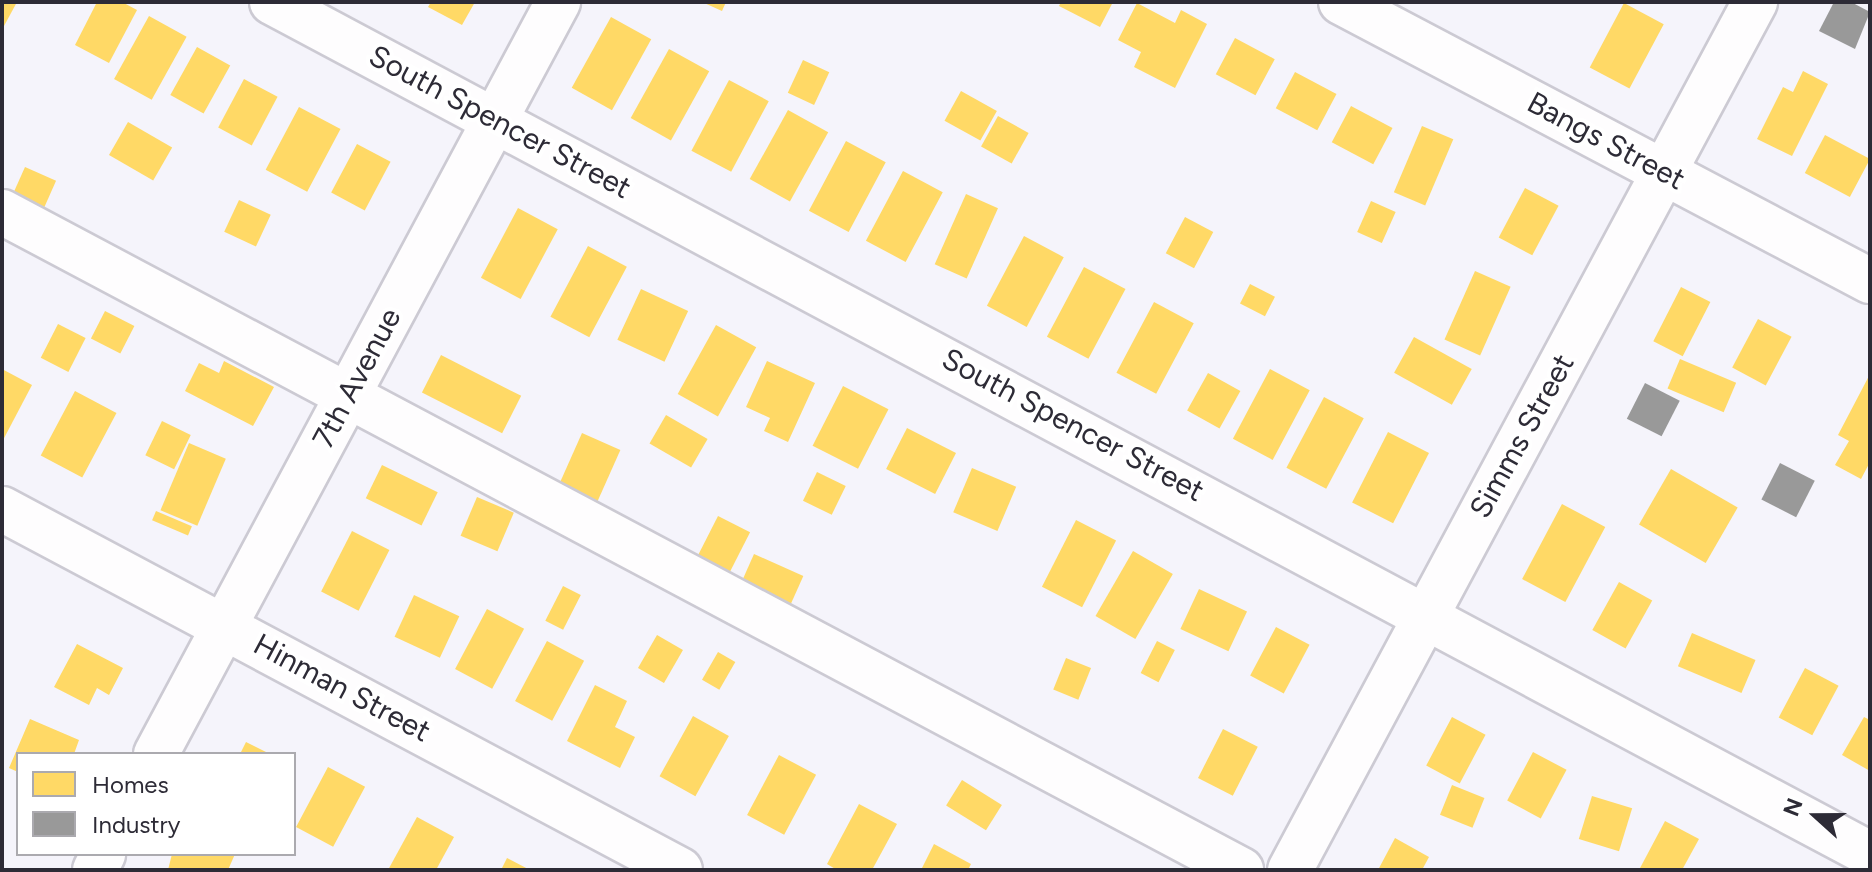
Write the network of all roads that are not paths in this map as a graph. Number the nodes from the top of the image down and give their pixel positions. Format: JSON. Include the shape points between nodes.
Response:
{"nodes":[{"id":1,"x":272,"y":2,"type":"edge"},
{"id":2,"x":558,"y":2,"type":"edge"},
{"id":3,"x":1341,"y":2,"type":"edge"},
{"id":4,"x":1755,"y":2,"type":"edge"},
{"id":5,"x":496,"y":119,"type":"junction"},
{"id":6,"x":1666,"y":172,"type":"junction"},
{"id":7,"x":2,"y":212,"type":"edge"},
{"id":8,"x":1870,"y":281,"type":"edge"},
{"id":9,"x":347,"y":395,"type":"junction"},
{"id":10,"x":2,"y":509,"type":"edge"},
{"id":11,"x":1425,"y":614,"type":"junction"},
{"id":12,"x":224,"y":625,"type":"junction"},
{"id":13,"x":157,"y":752,"type":"edge"},
{"id":14,"x":1870,"y":854,"type":"edge"},
{"id":15,"x":680,"y":870,"type":"edge"},
{"id":16,"x":1241,"y":870,"type":"edge"},
{"id":17,"x":1290,"y":870,"type":"edge"}],
"edges":[{"from":1,"to":5,"type":"street","name":"South Spencer Street"},
{"from":2,"to":5,"type":"street","name":"7th Avenue"},
{"from":3,"to":6,"type":"street","name":"Bangs Street"},
{"from":4,"to":6,"type":"street","name":"Simms Street"},
{"from":5,"to":9,"type":"street","name":"7th Avenue"},
{"from":5,"to":11,"type":"street","name":"South Spencer Street"},
{"from":6,"to":8,"type":"street","name":"Bangs Street"},
{"from":6,"to":11,"type":"street","name":"Simms Street"},
{"from":7,"to":9,"type":"street"},
{"from":9,"to":12,"type":"street","name":"7th Avenue"},
{"from":9,"to":16,"type":"street"},
{"from":10,"to":12,"type":"street","name":"Hinman Street"},
{"from":11,"to":14,"type":"street","name":"South Spencer Street"},
{"from":11,"to":17,"type":"street","name":"Simms Street"},
{"from":12,"to":13,"type":"street","name":"7th Avenue"},
{"from":12,"to":15,"type":"street","name":"Hinman Street"}]}
